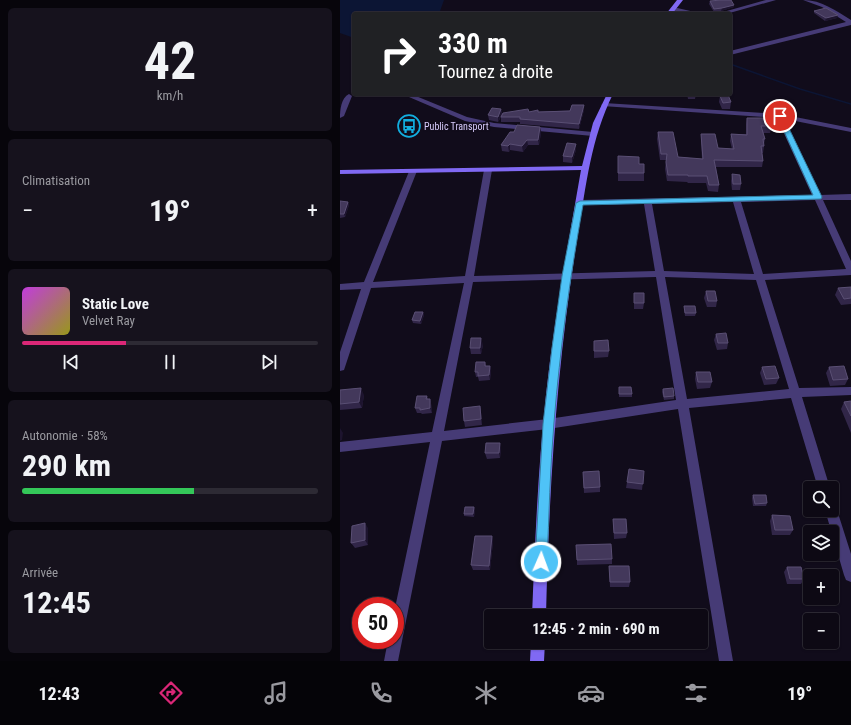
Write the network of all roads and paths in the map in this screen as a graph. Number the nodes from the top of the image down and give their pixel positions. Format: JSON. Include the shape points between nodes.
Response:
{"nodes":[{"id":1,"x":680,"y":0,"type":"edge"},
{"id":2,"x":773,"y":0,"type":"edge"},
{"id":3,"x":806,"y":0,"type":"edge"},
{"id":4,"x":671,"y":12,"type":"edge"},
{"id":5,"x":727,"y":12,"type":"edge"},
{"id":6,"x":851,"y":23,"type":"edge"},
{"id":7,"x":732,"y":53,"type":"edge"},
{"id":8,"x":352,"y":94,"type":"edge"},
{"id":9,"x":410,"y":96,"type":"edge"},
{"id":10,"x":609,"y":96,"type":"edge"},
{"id":11,"x":340,"y":99,"type":"edge"},
{"id":12,"x":604,"y":105,"type":"junction"},
{"id":13,"x":340,"y":116,"type":"edge"},
{"id":14,"x":780,"y":116,"type":"junction"},
{"id":15,"x":851,"y":130,"type":"edge"},
{"id":16,"x":593,"y":134,"type":"junction"},
{"id":17,"x":585,"y":168,"type":"junction"},
{"id":18,"x":488,"y":170,"type":"junction"},
{"id":19,"x":413,"y":171,"type":"junction"},
{"id":20,"x":340,"y":172,"type":"edge"},
{"id":21,"x":818,"y":197,"type":"junction"},
{"id":22,"x":851,"y":197,"type":"edge"},
{"id":23,"x":736,"y":199,"type":"junction"},
{"id":24,"x":648,"y":202,"type":"junction"},
{"id":25,"x":580,"y":203,"type":"junction"},
{"id":26,"x":851,"y":272,"type":"edge"},
{"id":27,"x":661,"y":274,"type":"junction"},
{"id":28,"x":566,"y":276,"type":"junction"},
{"id":29,"x":759,"y":277,"type":"junction"},
{"id":30,"x":469,"y":279,"type":"junction"},
{"id":31,"x":367,"y":286,"type":"junction"},
{"id":32,"x":340,"y":287,"type":"edge"},
{"id":33,"x":340,"y":367,"type":"edge"},
{"id":34,"x":851,"y":391,"type":"edge"},
{"id":35,"x":795,"y":393,"type":"junction"},
{"id":36,"x":683,"y":404,"type":"junction"},
{"id":37,"x":548,"y":424,"type":"junction"},
{"id":38,"x":436,"y":436,"type":"junction"},
{"id":39,"x":340,"y":447,"type":"edge"},
{"id":40,"x":822,"y":481,"type":"edge"},
{"id":41,"x":833,"y":517,"type":"edge"},
{"id":42,"x":851,"y":575,"type":"edge"},
{"id":43,"x":539,"y":609,"type":"edge"},
{"id":44,"x":538,"y":649,"type":"edge"},
{"id":45,"x":391,"y":661,"type":"edge"},
{"id":46,"x":537,"y":661,"type":"edge"},
{"id":47,"x":726,"y":661,"type":"edge"}],
"edges":[{"from":1,"to":4,"type":"main road"},
{"from":2,"to":5,"type":"street"},
{"from":3,"to":6,"type":"street","via":[[824,6]]},
{"from":6,"to":7,"type":"street"},
{"from":8,"to":11,"type":"street"},
{"from":8,"to":13,"type":"street"},
{"from":9,"to":16,"type":"street","via":[[472,120],[494,125]]},
{"from":10,"to":12,"type":"main road"},
{"from":12,"to":14,"type":"street"},
{"from":12,"to":16,"type":"main road"},
{"from":14,"to":15,"type":"street"},
{"from":14,"to":21,"type":"street"},
{"from":16,"to":17,"type":"main road"},
{"from":17,"to":18,"type":"main road"},
{"from":17,"to":25,"type":"main road"},
{"from":18,"to":19,"type":"main road"},
{"from":18,"to":30,"type":"street"},
{"from":19,"to":20,"type":"main road"},
{"from":19,"to":31,"type":"street"},
{"from":21,"to":22,"type":"street"},
{"from":21,"to":23,"type":"street"},
{"from":21,"to":26,"type":"street"},
{"from":23,"to":24,"type":"street"},
{"from":23,"to":29,"type":"street"},
{"from":24,"to":25,"type":"street"},
{"from":24,"to":27,"type":"street"},
{"from":25,"to":28,"type":"main road"},
{"from":26,"to":29,"type":"street"},
{"from":27,"to":28,"type":"street"},
{"from":27,"to":29,"type":"street"},
{"from":27,"to":36,"type":"street"},
{"from":28,"to":30,"type":"street"},
{"from":28,"to":37,"type":"main road"},
{"from":29,"to":35,"type":"street"},
{"from":30,"to":31,"type":"street"},
{"from":30,"to":38,"type":"street"},
{"from":31,"to":32,"type":"street"},
{"from":31,"to":33,"type":"street"},
{"from":34,"to":35,"type":"street"},
{"from":35,"to":36,"type":"street"},
{"from":35,"to":40,"type":"street"},
{"from":36,"to":37,"type":"street"},
{"from":36,"to":47,"type":"street"},
{"from":37,"to":38,"type":"street"},
{"from":37,"to":43,"type":"main road"},
{"from":38,"to":39,"type":"street"},
{"from":38,"to":45,"type":"street"},
{"from":41,"to":42,"type":"street"},
{"from":44,"to":46,"type":"main road"}]}
